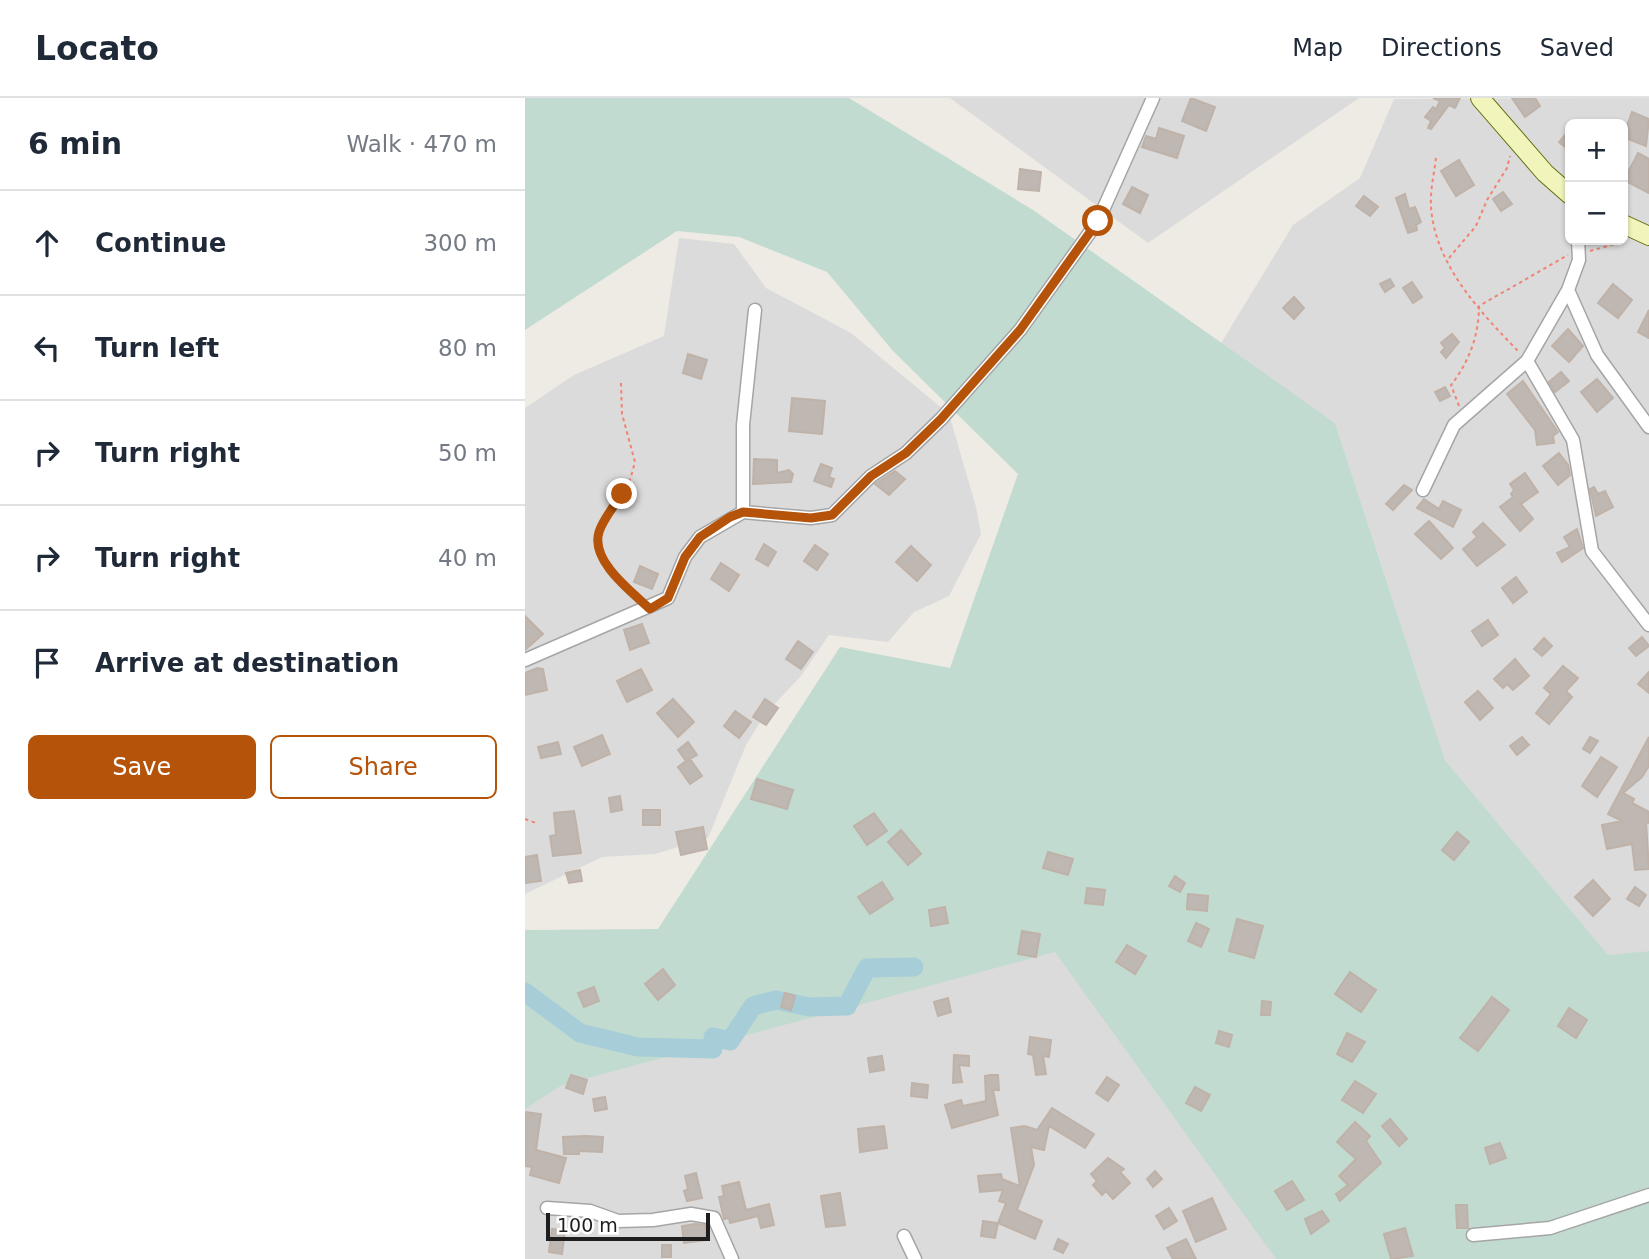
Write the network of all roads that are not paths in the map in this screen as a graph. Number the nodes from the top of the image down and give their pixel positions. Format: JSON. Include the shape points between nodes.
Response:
{"nodes":[{"id":1,"x":1153,"y":98,"type":"edge"},
{"id":2,"x":1480,"y":98,"type":"edge"},
{"id":3,"x":1565,"y":190,"type":"edge"},
{"id":4,"x":1628,"y":226,"type":"edge"},
{"id":5,"x":1649,"y":236,"type":"edge"},
{"id":6,"x":1578,"y":245,"type":"edge"},
{"id":7,"x":1568,"y":290,"type":"junction"},
{"id":8,"x":755,"y":310,"type":"dead end"},
{"id":9,"x":1527,"y":360,"type":"junction"},
{"id":10,"x":1649,"y":427,"type":"edge"},
{"id":11,"x":1423,"y":490,"type":"dead end"},
{"id":12,"x":743,"y":512,"type":"junction"},
{"id":13,"x":1649,"y":625,"type":"edge"},
{"id":14,"x":525,"y":660,"type":"edge"},
{"id":15,"x":1649,"y":1195,"type":"edge"},
{"id":16,"x":547,"y":1208,"type":"dead end"},
{"id":17,"x":1473,"y":1235,"type":"dead end"},
{"id":18,"x":905,"y":1236,"type":"dead end"},
{"id":19,"x":732,"y":1259,"type":"edge"},
{"id":20,"x":915,"y":1259,"type":"edge"}],
"edges":[{"from":1,"to":12,"type":"street","via":[[1098,221],[1020,330],[941,419],[832,515],[811,518]]},
{"from":2,"to":3,"type":"street"},
{"from":4,"to":5,"type":"street"},
{"from":6,"to":7,"type":"street","via":[[1579,260]]},
{"from":7,"to":9,"type":"street"},
{"from":7,"to":10,"type":"street","via":[[1597,355]]},
{"from":8,"to":12,"type":"street","via":[[743,425]]},
{"from":9,"to":11,"type":"street","via":[[1454,425]]},
{"from":9,"to":13,"type":"street","via":[[1573,440],[1593,551]]},
{"from":12,"to":14,"type":"street","via":[[700,537],[685,557],[668,598]]},
{"from":15,"to":17,"type":"street","via":[[1550,1228]]},
{"from":16,"to":19,"type":"street","via":[[590,1210],[618,1221],[691,1214],[714,1219]]},
{"from":18,"to":20,"type":"street"}]}
